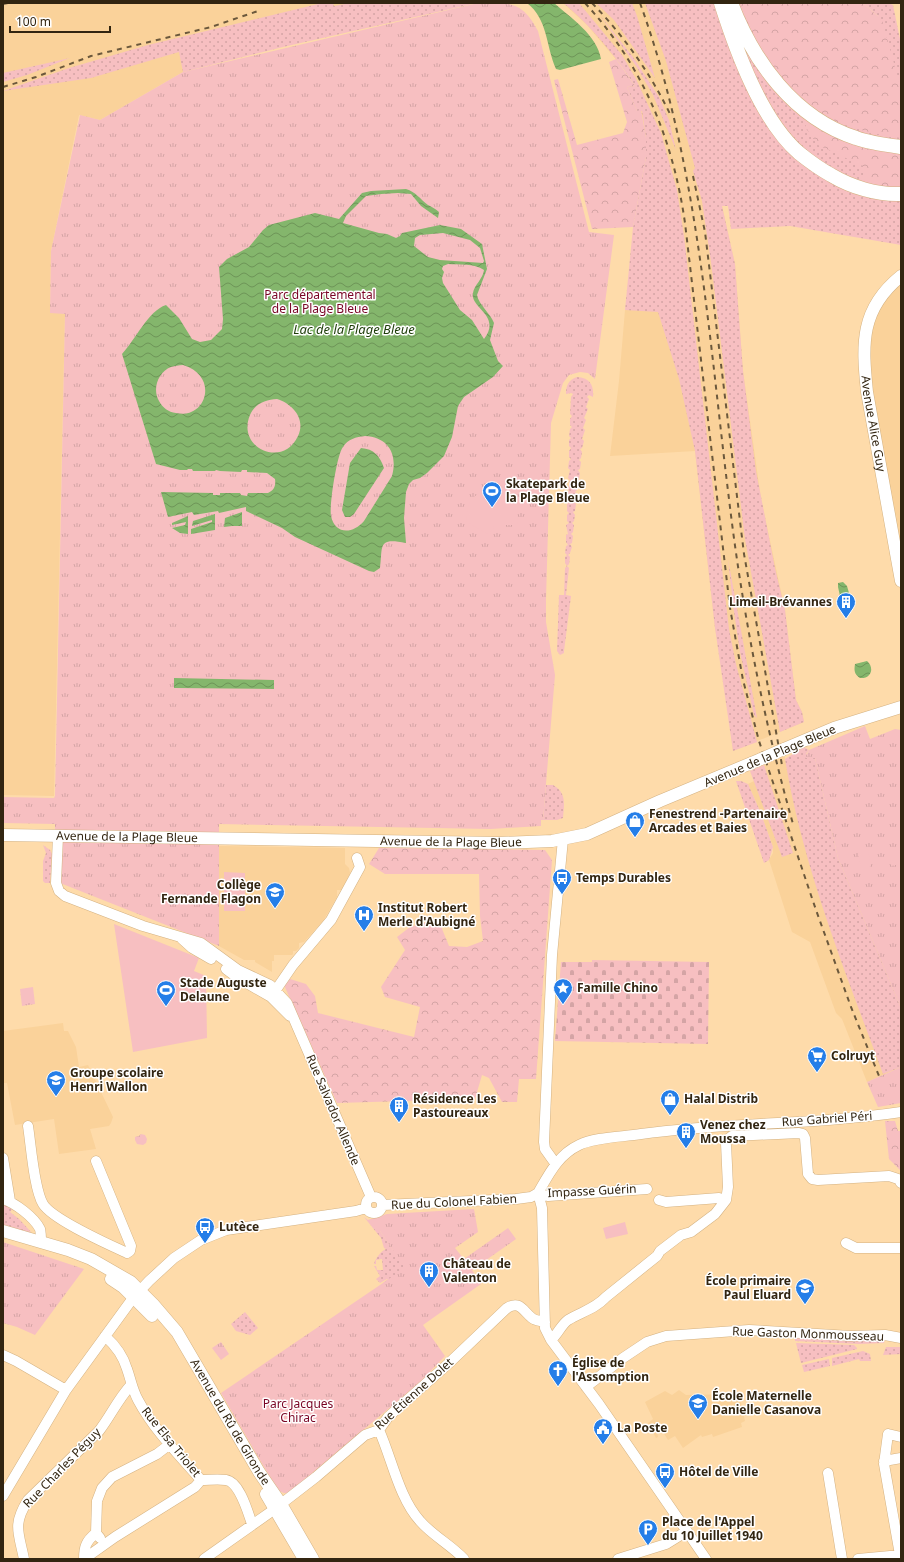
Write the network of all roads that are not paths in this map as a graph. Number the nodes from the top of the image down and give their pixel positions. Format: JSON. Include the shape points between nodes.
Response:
{"nodes":[{"id":1,"x":721,"y":3,"type":"edge"},
{"id":2,"x":731,"y":3,"type":"edge"},
{"id":3,"x":901,"y":147,"type":"edge"},
{"id":4,"x":901,"y":194,"type":"edge"},
{"id":5,"x":901,"y":276,"type":"edge"},
{"id":6,"x":901,"y":581,"type":"edge"},
{"id":7,"x":901,"y":703,"type":"edge"},
{"id":8,"x":3,"y":835,"type":"edge"},
{"id":9,"x":58,"y":836,"type":"junction"},
{"id":10,"x":563,"y":839,"type":"junction"},
{"id":11,"x":357,"y":858,"type":"dead end"},
{"id":12,"x":273,"y":993,"type":"junction"},
{"id":13,"x":901,"y":1112,"type":"edge"},
{"id":14,"x":28,"y":1126,"type":"dead end"},
{"id":15,"x":765,"y":1129,"type":"junction"},
{"id":16,"x":3,"y":1158,"type":"edge"},
{"id":17,"x":96,"y":1162,"type":"dead end"},
{"id":18,"x":555,"y":1163,"type":"junction"},
{"id":19,"x":901,"y":1182,"type":"edge"},
{"id":20,"x":647,"y":1188,"type":"dead end"},
{"id":21,"x":538,"y":1193,"type":"junction"},
{"id":22,"x":371,"y":1198,"type":"junction"},
{"id":23,"x":7,"y":1200,"type":"edge"},
{"id":24,"x":659,"y":1200,"type":"dead end"},
{"id":25,"x":726,"y":1200,"type":"junction"},
{"id":26,"x":43,"y":1204,"type":"junction"},
{"id":27,"x":382,"y":1205,"type":"junction"},
{"id":28,"x":366,"y":1208,"type":"junction"},
{"id":29,"x":28,"y":1215,"type":"junction"},
{"id":30,"x":3,"y":1231,"type":"edge"},
{"id":31,"x":3,"y":1237,"type":"edge"},
{"id":32,"x":846,"y":1243,"type":"dead end"},
{"id":33,"x":38,"y":1244,"type":"junction"},
{"id":34,"x":901,"y":1248,"type":"edge"},
{"id":35,"x":136,"y":1294,"type":"junction"},
{"id":36,"x":545,"y":1322,"type":"junction"},
{"id":37,"x":105,"y":1336,"type":"junction"},
{"id":38,"x":901,"y":1338,"type":"edge"},
{"id":39,"x":551,"y":1340,"type":"junction"},
{"id":40,"x":3,"y":1356,"type":"edge"},
{"id":41,"x":131,"y":1385,"type":"junction"},
{"id":42,"x":586,"y":1387,"type":"junction"},
{"id":43,"x":66,"y":1390,"type":"junction"},
{"id":44,"x":379,"y":1430,"type":"junction"},
{"id":45,"x":901,"y":1437,"type":"edge"},
{"id":46,"x":170,"y":1444,"type":"junction"},
{"id":47,"x":901,"y":1458,"type":"edge"},
{"id":48,"x":884,"y":1461,"type":"junction"},
{"id":49,"x":828,"y":1473,"type":"dead end"},
{"id":50,"x":201,"y":1480,"type":"junction"},
{"id":51,"x":3,"y":1496,"type":"edge"},
{"id":52,"x":277,"y":1507,"type":"junction"},
{"id":53,"x":252,"y":1524,"type":"junction"},
{"id":54,"x":687,"y":1531,"type":"junction"},
{"id":55,"x":96,"y":1533,"type":"junction"},
{"id":56,"x":107,"y":1543,"type":"junction"},
{"id":57,"x":901,"y":1555,"type":"edge"},
{"id":58,"x":24,"y":1559,"type":"edge"},
{"id":59,"x":84,"y":1559,"type":"edge"},
{"id":60,"x":204,"y":1559,"type":"edge"},
{"id":61,"x":304,"y":1559,"type":"edge"},
{"id":62,"x":313,"y":1559,"type":"edge"},
{"id":63,"x":464,"y":1559,"type":"edge"},
{"id":64,"x":618,"y":1559,"type":"edge"},
{"id":65,"x":706,"y":1559,"type":"edge"},
{"id":66,"x":842,"y":1559,"type":"edge"},
{"id":67,"x":858,"y":1559,"type":"edge"}],
"edges":[{"from":1,"to":4,"type":"highway","via":[[760,99],[798,152],[844,182],[866,189]]},
{"from":2,"to":3,"type":"highway","via":[[752,49],[768,73],[793,101],[833,128],[856,138]]},
{"from":5,"to":6,"type":"main road","name":"Avenue Alice Guy","via":[[874,305],[864,342],[867,392]]},
{"from":7,"to":10,"type":"main road","name":"Avenue de la Plage Bleue","bridge":true,"via":[[784,749],[587,834]]},
{"from":8,"to":9,"type":"main road","name":"Avenue de la Plage Bleue"},
{"from":9,"to":10,"type":"main road","name":"Avenue de la Plage Bleue","via":[[498,843]]},
{"from":9,"to":12,"type":"street","name":"Rue Salvador Allende","via":[[56,883],[59,891],[65,896],[143,926],[201,943],[238,970],[261,980]]},
{"from":10,"to":18,"type":"street","via":[[552,955],[544,1142]]},
{"from":11,"to":12,"type":"street","via":[[360,867],[331,920]]},
{"from":12,"to":22,"type":"street","name":"Rue Salvador Allende","via":[[287,1002]]},
{"from":13,"to":15,"type":"street","name":"Rue Gabriel Péri"},
{"from":14,"to":26,"type":"street","via":[[38,1190]]},
{"from":15,"to":18,"type":"street","name":"Rue Gabriel Péri","via":[[664,1131],[595,1140],[579,1145]]},
{"from":15,"to":19,"type":"street","via":[[803,1134],[808,1174],[812,1179],[889,1176]]},
{"from":15,"to":25,"type":"street","via":[[728,1139]]},
{"from":16,"to":23,"type":"street"},
{"from":17,"to":26,"type":"street","via":[[131,1246],[130,1251],[127,1253],[55,1217]]},
{"from":18,"to":21,"type":"street","name":"Rue Gabriel Péri"},
{"from":20,"to":21,"type":"street","name":"Impasse Guérin","via":[[548,1196]]},
{"from":21,"to":27,"type":"street","name":"Rue du Colonel Fabien","via":[[531,1197],[516,1199]]},
{"from":21,"to":36,"type":"street","via":[[543,1223]]},
{"from":22,"to":27,"type":"street","via":[[379,1198]]},
{"from":22,"to":28,"type":"street","via":[[366,1202]]},
{"from":23,"to":29,"type":"street"},
{"from":24,"to":25,"type":"street"},
{"from":25,"to":39,"type":"street","via":[[715,1214],[660,1251],[600,1304],[567,1321]]},
{"from":26,"to":29,"type":"street"},
{"from":27,"to":28,"type":"street","via":[[380,1211],[375,1213]]},
{"from":28,"to":35,"type":"street","via":[[219,1232],[201,1240],[174,1258]]},
{"from":29,"to":33,"type":"street","via":[[40,1230]]},
{"from":30,"to":33,"type":"main road"},
{"from":31,"to":33,"type":"main road"},
{"from":32,"to":34,"type":"street","via":[[856,1248]]},
{"from":33,"to":35,"type":"main road","name":"Avenue du Rû de Gironde","via":[[97,1270]]},
{"from":35,"to":37,"type":"street"},
{"from":35,"to":52,"type":"main road","name":"Avenue du Rû de Gironde","via":[[177,1332]]},
{"from":36,"to":39,"type":"street"},
{"from":36,"to":44,"type":"street","name":"Rue Étienne Dolet","via":[[533,1319],[517,1305],[507,1308],[388,1417]]},
{"from":37,"to":41,"type":"street","name":"Rue Elsa Triolet","via":[[121,1355]]},
{"from":37,"to":43,"type":"street"},
{"from":38,"to":42,"type":"street","name":"Rue Gaston Monmousseau","via":[[885,1335],[851,1336],[749,1330],[658,1338],[623,1358]]},
{"from":39,"to":42,"type":"street"},
{"from":40,"to":43,"type":"street"},
{"from":41,"to":46,"type":"street","name":"Rue Elsa Triolet","via":[[146,1414]]},
{"from":41,"to":58,"type":"street","name":"Rue Charles Péguy","via":[[99,1431],[28,1500],[18,1520]]},
{"from":42,"to":54,"type":"street"},
{"from":43,"to":51,"type":"street"},
{"from":44,"to":52,"type":"street","name":"Rue Étienne Dolet","via":[[365,1435]]},
{"from":44,"to":63,"type":"street","via":[[408,1504],[434,1535]]},
{"from":45,"to":48,"type":"street","via":[[888,1434]]},
{"from":46,"to":50,"type":"street","name":"Rue Elsa Triolet"},
{"from":46,"to":55,"type":"street","via":[[157,1454],[112,1477],[102,1488],[97,1501]]},
{"from":47,"to":48,"type":"street"},
{"from":48,"to":57,"type":"street"},
{"from":49,"to":66,"type":"street"},
{"from":50,"to":53,"type":"street","name":"Rue Elsa Triolet","via":[[228,1480],[234,1484]]},
{"from":50,"to":56,"type":"street","via":[[195,1487]]},
{"from":52,"to":53,"type":"street","name":"Rue Étienne Dolet"},
{"from":52,"to":61,"type":"main road","name":"Avenue du Rû de Gironde"},
{"from":52,"to":62,"type":"main road","name":"Avenue du Rû de Gironde"},
{"from":53,"to":60,"type":"street","name":"Rue Étienne Dolet"},
{"from":54,"to":64,"type":"street","via":[[666,1544]]},
{"from":54,"to":65,"type":"street"},
{"from":55,"to":56,"type":"street"},
{"from":55,"to":59,"type":"street","via":[[84,1548]]},
{"from":56,"to":59,"type":"street"},
{"from":57,"to":67,"type":"street"}]}
